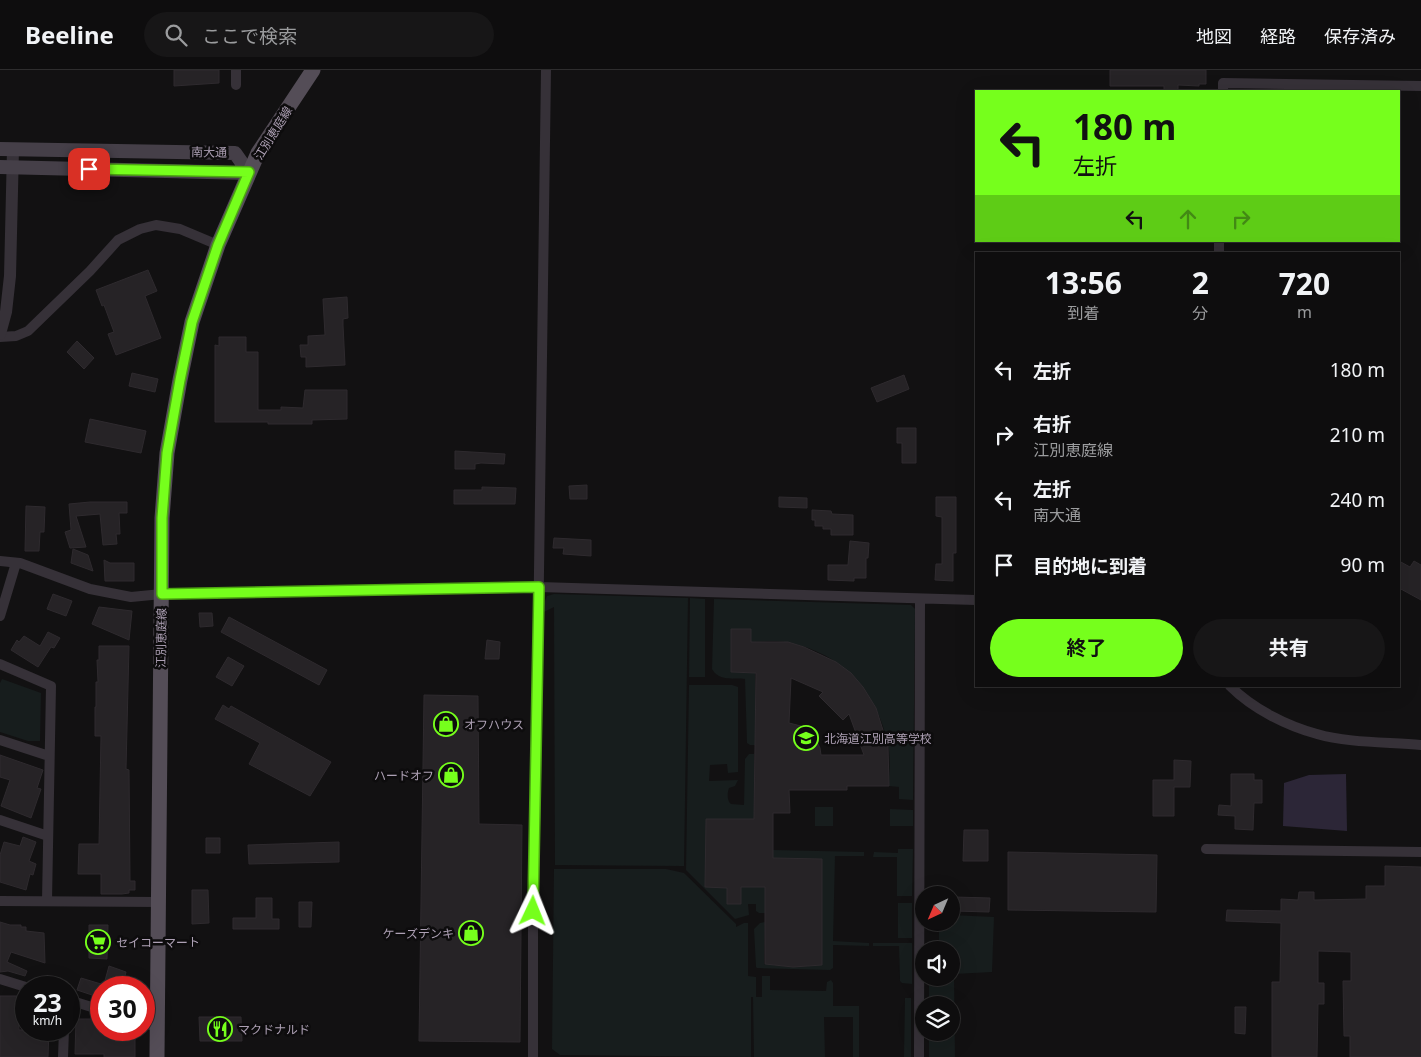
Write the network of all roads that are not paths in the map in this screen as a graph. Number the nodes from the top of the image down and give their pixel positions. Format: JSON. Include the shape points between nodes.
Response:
{"nodes":[{"id":1,"x":236,"y":70,"type":"edge"},
{"id":2,"x":313,"y":70,"type":"edge"},
{"id":3,"x":546,"y":70,"type":"edge"},
{"id":4,"x":236,"y":85,"type":"dead end"},
{"id":5,"x":1421,"y":86,"type":"edge"},
{"id":6,"x":1223,"y":90,"type":"edge"},
{"id":7,"x":7,"y":149,"type":"edge"},
{"id":8,"x":7,"y":167,"type":"edge"},
{"id":9,"x":249,"y":172,"type":"junction"},
{"id":10,"x":218,"y":245,"type":"junction"},
{"id":11,"x":0,"y":336,"type":"edge"},
{"id":12,"x":0,"y":561,"type":"edge"},
{"id":13,"x":16,"y":563,"type":"junction"},
{"id":14,"x":539,"y":587,"type":"junction"},
{"id":15,"x":162,"y":594,"type":"junction"},
{"id":16,"x":920,"y":599,"type":"junction"},
{"id":17,"x":975,"y":600,"type":"edge"},
{"id":18,"x":0,"y":616,"type":"edge"},
{"id":19,"x":0,"y":664,"type":"edge"},
{"id":20,"x":1231,"y":687,"type":"edge"},
{"id":21,"x":0,"y":740,"type":"edge"},
{"id":22,"x":1421,"y":745,"type":"edge"},
{"id":23,"x":50,"y":756,"type":"junction"},
{"id":24,"x":0,"y":820,"type":"edge"},
{"id":25,"x":48,"y":836,"type":"junction"},
{"id":26,"x":1206,"y":849,"type":"dead end"},
{"id":27,"x":1421,"y":852,"type":"edge"},
{"id":28,"x":0,"y":900,"type":"edge"},
{"id":29,"x":47,"y":901,"type":"junction"},
{"id":30,"x":158,"y":902,"type":"junction"},
{"id":31,"x":153,"y":976,"type":"edge"},
{"id":32,"x":0,"y":979,"type":"edge"},
{"id":33,"x":15,"y":984,"type":"edge"},
{"id":34,"x":64,"y":1041,"type":"edge"},
{"id":35,"x":154,"y":1041,"type":"edge"},
{"id":36,"x":64,"y":1057,"type":"edge"},
{"id":37,"x":157,"y":1057,"type":"edge"},
{"id":38,"x":533,"y":1057,"type":"edge"},
{"id":39,"x":920,"y":1057,"type":"edge"}],
"edges":[{"from":1,"to":4,"type":"street"},
{"from":2,"to":9,"type":"main road","name":"江別恵庭線"},
{"from":3,"to":14,"type":"street"},
{"from":5,"to":6,"type":"street","via":[[1223,82]]},
{"from":7,"to":8,"type":"street"},
{"from":7,"to":9,"type":"main road","name":"南大通","via":[[234,153]]},
{"from":8,"to":9,"type":"main road","name":"南大通"},
{"from":8,"to":11,"type":"street","via":[[9,290]]},
{"from":9,"to":10,"type":"main road","name":"江別恵庭線"},
{"from":10,"to":11,"type":"street","via":[[180,228],[156,225],[140,229],[118,240],[28,331],[16,336]]},
{"from":10,"to":15,"type":"main road","name":"江別恵庭線","via":[[192,322],[167,453],[162,518]]},
{"from":12,"to":13,"type":"street"},
{"from":13,"to":15,"type":"street","via":[[90,589],[131,596]]},
{"from":13,"to":18,"type":"street"},
{"from":14,"to":15,"type":"street"},
{"from":14,"to":16,"type":"street"},
{"from":14,"to":38,"type":"street"},
{"from":15,"to":30,"type":"main road","name":"江別恵庭線"},
{"from":16,"to":17,"type":"street"},
{"from":16,"to":39,"type":"street"},
{"from":19,"to":23,"type":"street","via":[[51,686]]},
{"from":20,"to":22,"type":"street","via":[[1251,704],[1289,724],[1318,734]]},
{"from":21,"to":23,"type":"street"},
{"from":23,"to":25,"type":"street"},
{"from":24,"to":25,"type":"street"},
{"from":25,"to":29,"type":"street"},
{"from":26,"to":27,"type":"street"},
{"from":28,"to":29,"type":"street"},
{"from":29,"to":30,"type":"street"},
{"from":30,"to":31,"type":"main road","name":"江別恵庭線"},
{"from":32,"to":33,"type":"street"},
{"from":34,"to":36,"type":"street"},
{"from":35,"to":37,"type":"main road","name":"江別恵庭線"}]}
